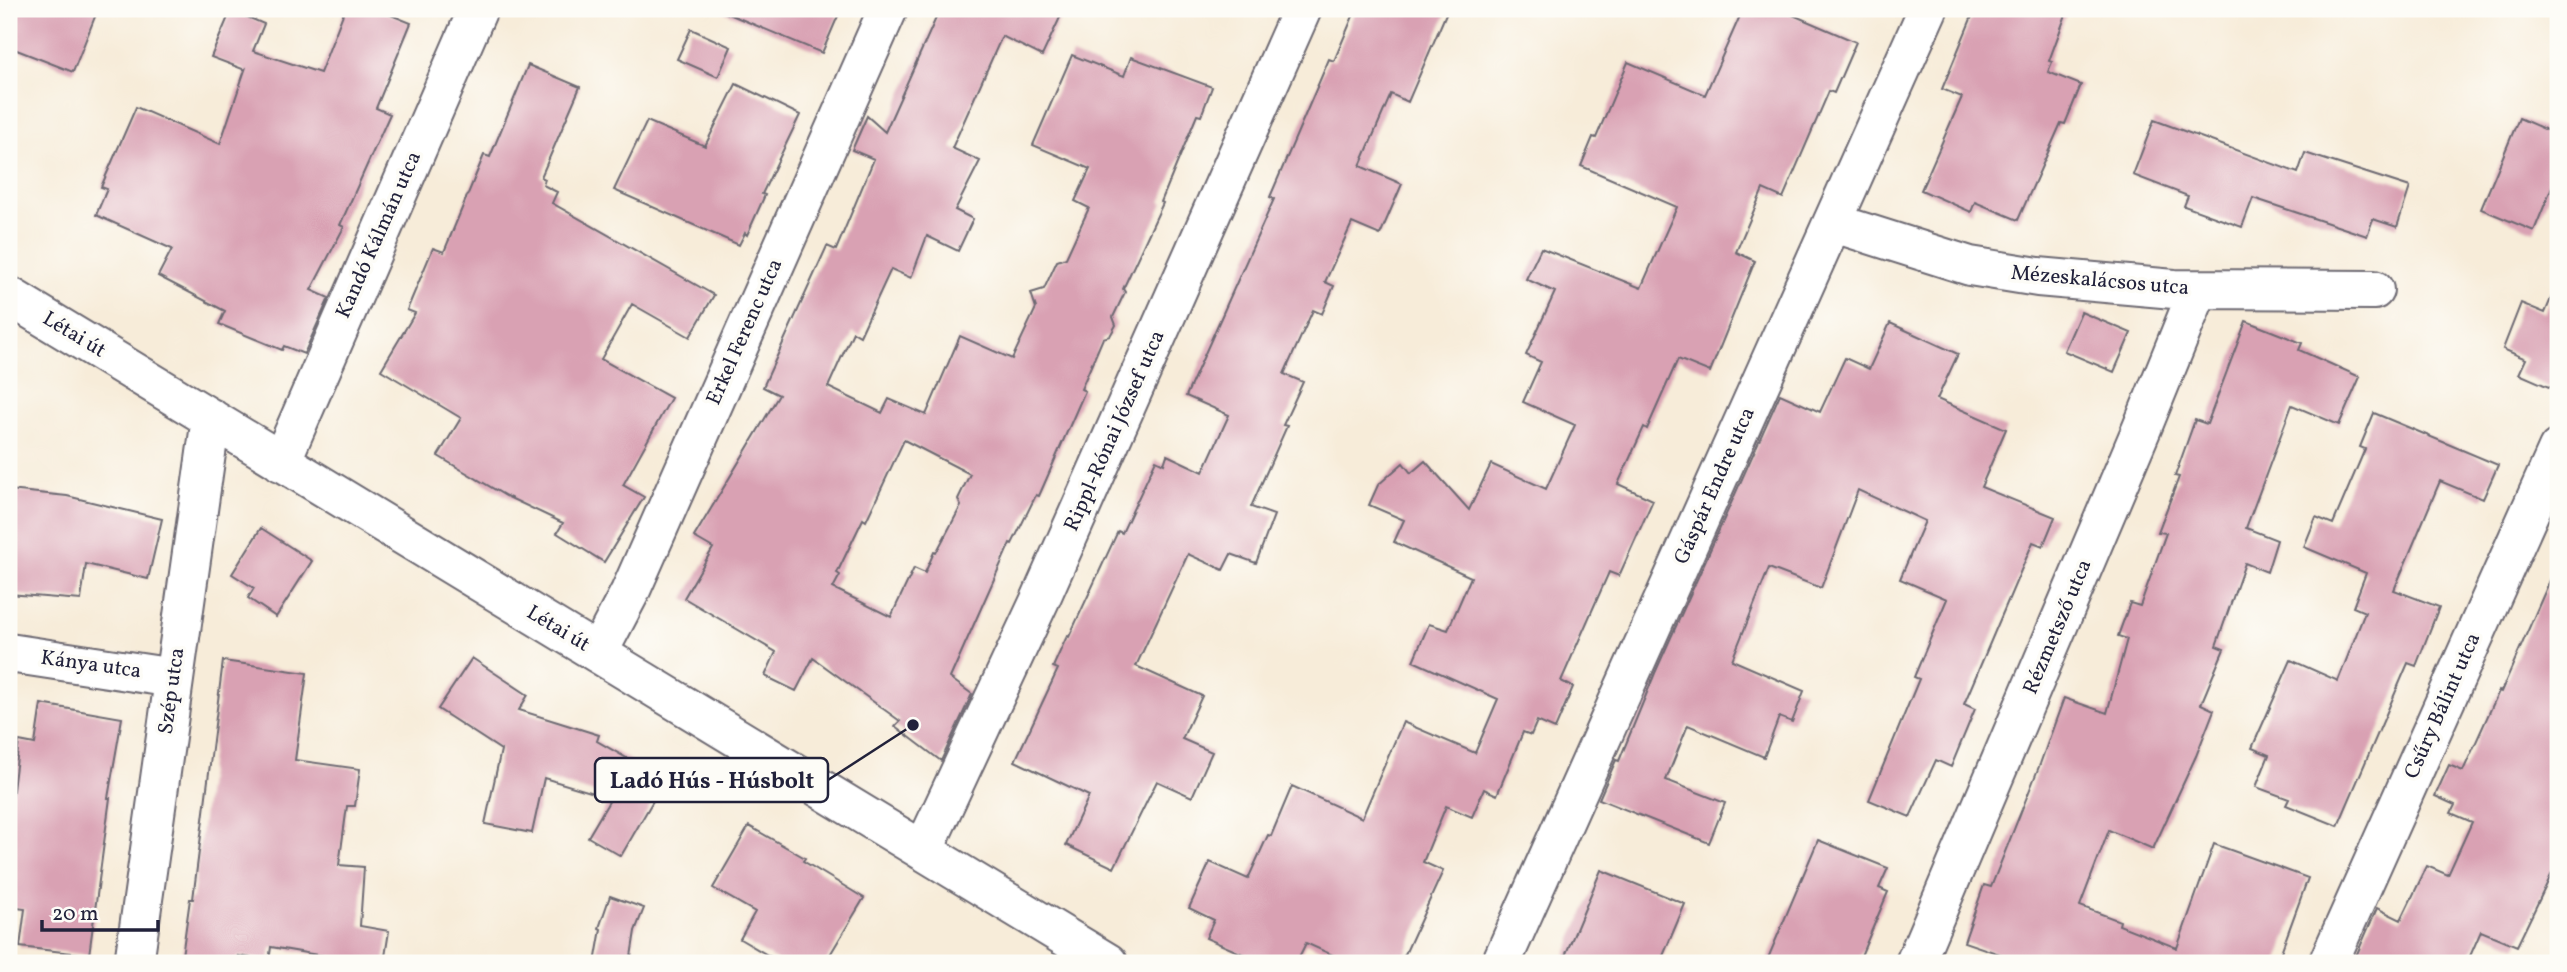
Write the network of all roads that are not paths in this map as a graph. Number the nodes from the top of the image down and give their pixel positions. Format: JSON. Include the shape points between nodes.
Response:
{"nodes":[{"id":1,"x":478,"y":9,"type":"edge"},
{"id":2,"x":888,"y":9,"type":"edge"},
{"id":3,"x":1303,"y":9,"type":"edge"},
{"id":4,"x":1928,"y":9,"type":"edge"},
{"id":5,"x":1834,"y":223,"type":"junction"},
{"id":6,"x":2198,"y":290,"type":"junction"},
{"id":7,"x":2374,"y":290,"type":"dead end"},
{"id":8,"x":9,"y":296,"type":"edge"},
{"id":9,"x":211,"y":418,"type":"junction"},
{"id":10,"x":2558,"y":449,"type":"edge"},
{"id":11,"x":281,"y":462,"type":"junction"},
{"id":12,"x":9,"y":653,"type":"edge"},
{"id":13,"x":598,"y":653,"type":"junction"},
{"id":14,"x":174,"y":678,"type":"junction"},
{"id":15,"x":923,"y":851,"type":"junction"},
{"id":16,"x":134,"y":963,"type":"edge"},
{"id":17,"x":1108,"y":963,"type":"edge"},
{"id":18,"x":1501,"y":963,"type":"edge"},
{"id":19,"x":1915,"y":963,"type":"edge"},
{"id":20,"x":2328,"y":963,"type":"edge"}],
"edges":[{"from":1,"to":11,"type":"street","name":"Kandó Kálmán utca"},
{"from":2,"to":13,"type":"street","name":"Erkel Ferenc utca","via":[[631,592]]},
{"from":3,"to":15,"type":"street","name":"Rippl-Rónai József utca"},
{"from":4,"to":5,"type":"street","name":"Gáspár Endre utca"},
{"from":5,"to":6,"type":"street","name":"Mézeskalácsos utca","via":[[2001,272]]},
{"from":5,"to":18,"type":"street","name":"Gáspár Endre utca"},
{"from":6,"to":7,"type":"street","name":"Mézeskalácsos utca"},
{"from":6,"to":19,"type":"street","name":"Rézmetsző utca"},
{"from":8,"to":9,"type":"street","name":"Létai út"},
{"from":9,"to":11,"type":"street","name":"Létai út"},
{"from":9,"to":14,"type":"street","name":"Szép utca"},
{"from":10,"to":20,"type":"street","name":"Csűry Bálint utca"},
{"from":11,"to":13,"type":"street","name":"Létai út"},
{"from":12,"to":14,"type":"street","name":"Kánya utca"},
{"from":13,"to":15,"type":"street","name":"Létai út"},
{"from":14,"to":16,"type":"street","name":"Szép utca"},
{"from":15,"to":17,"type":"street","name":"Létai út"}]}
